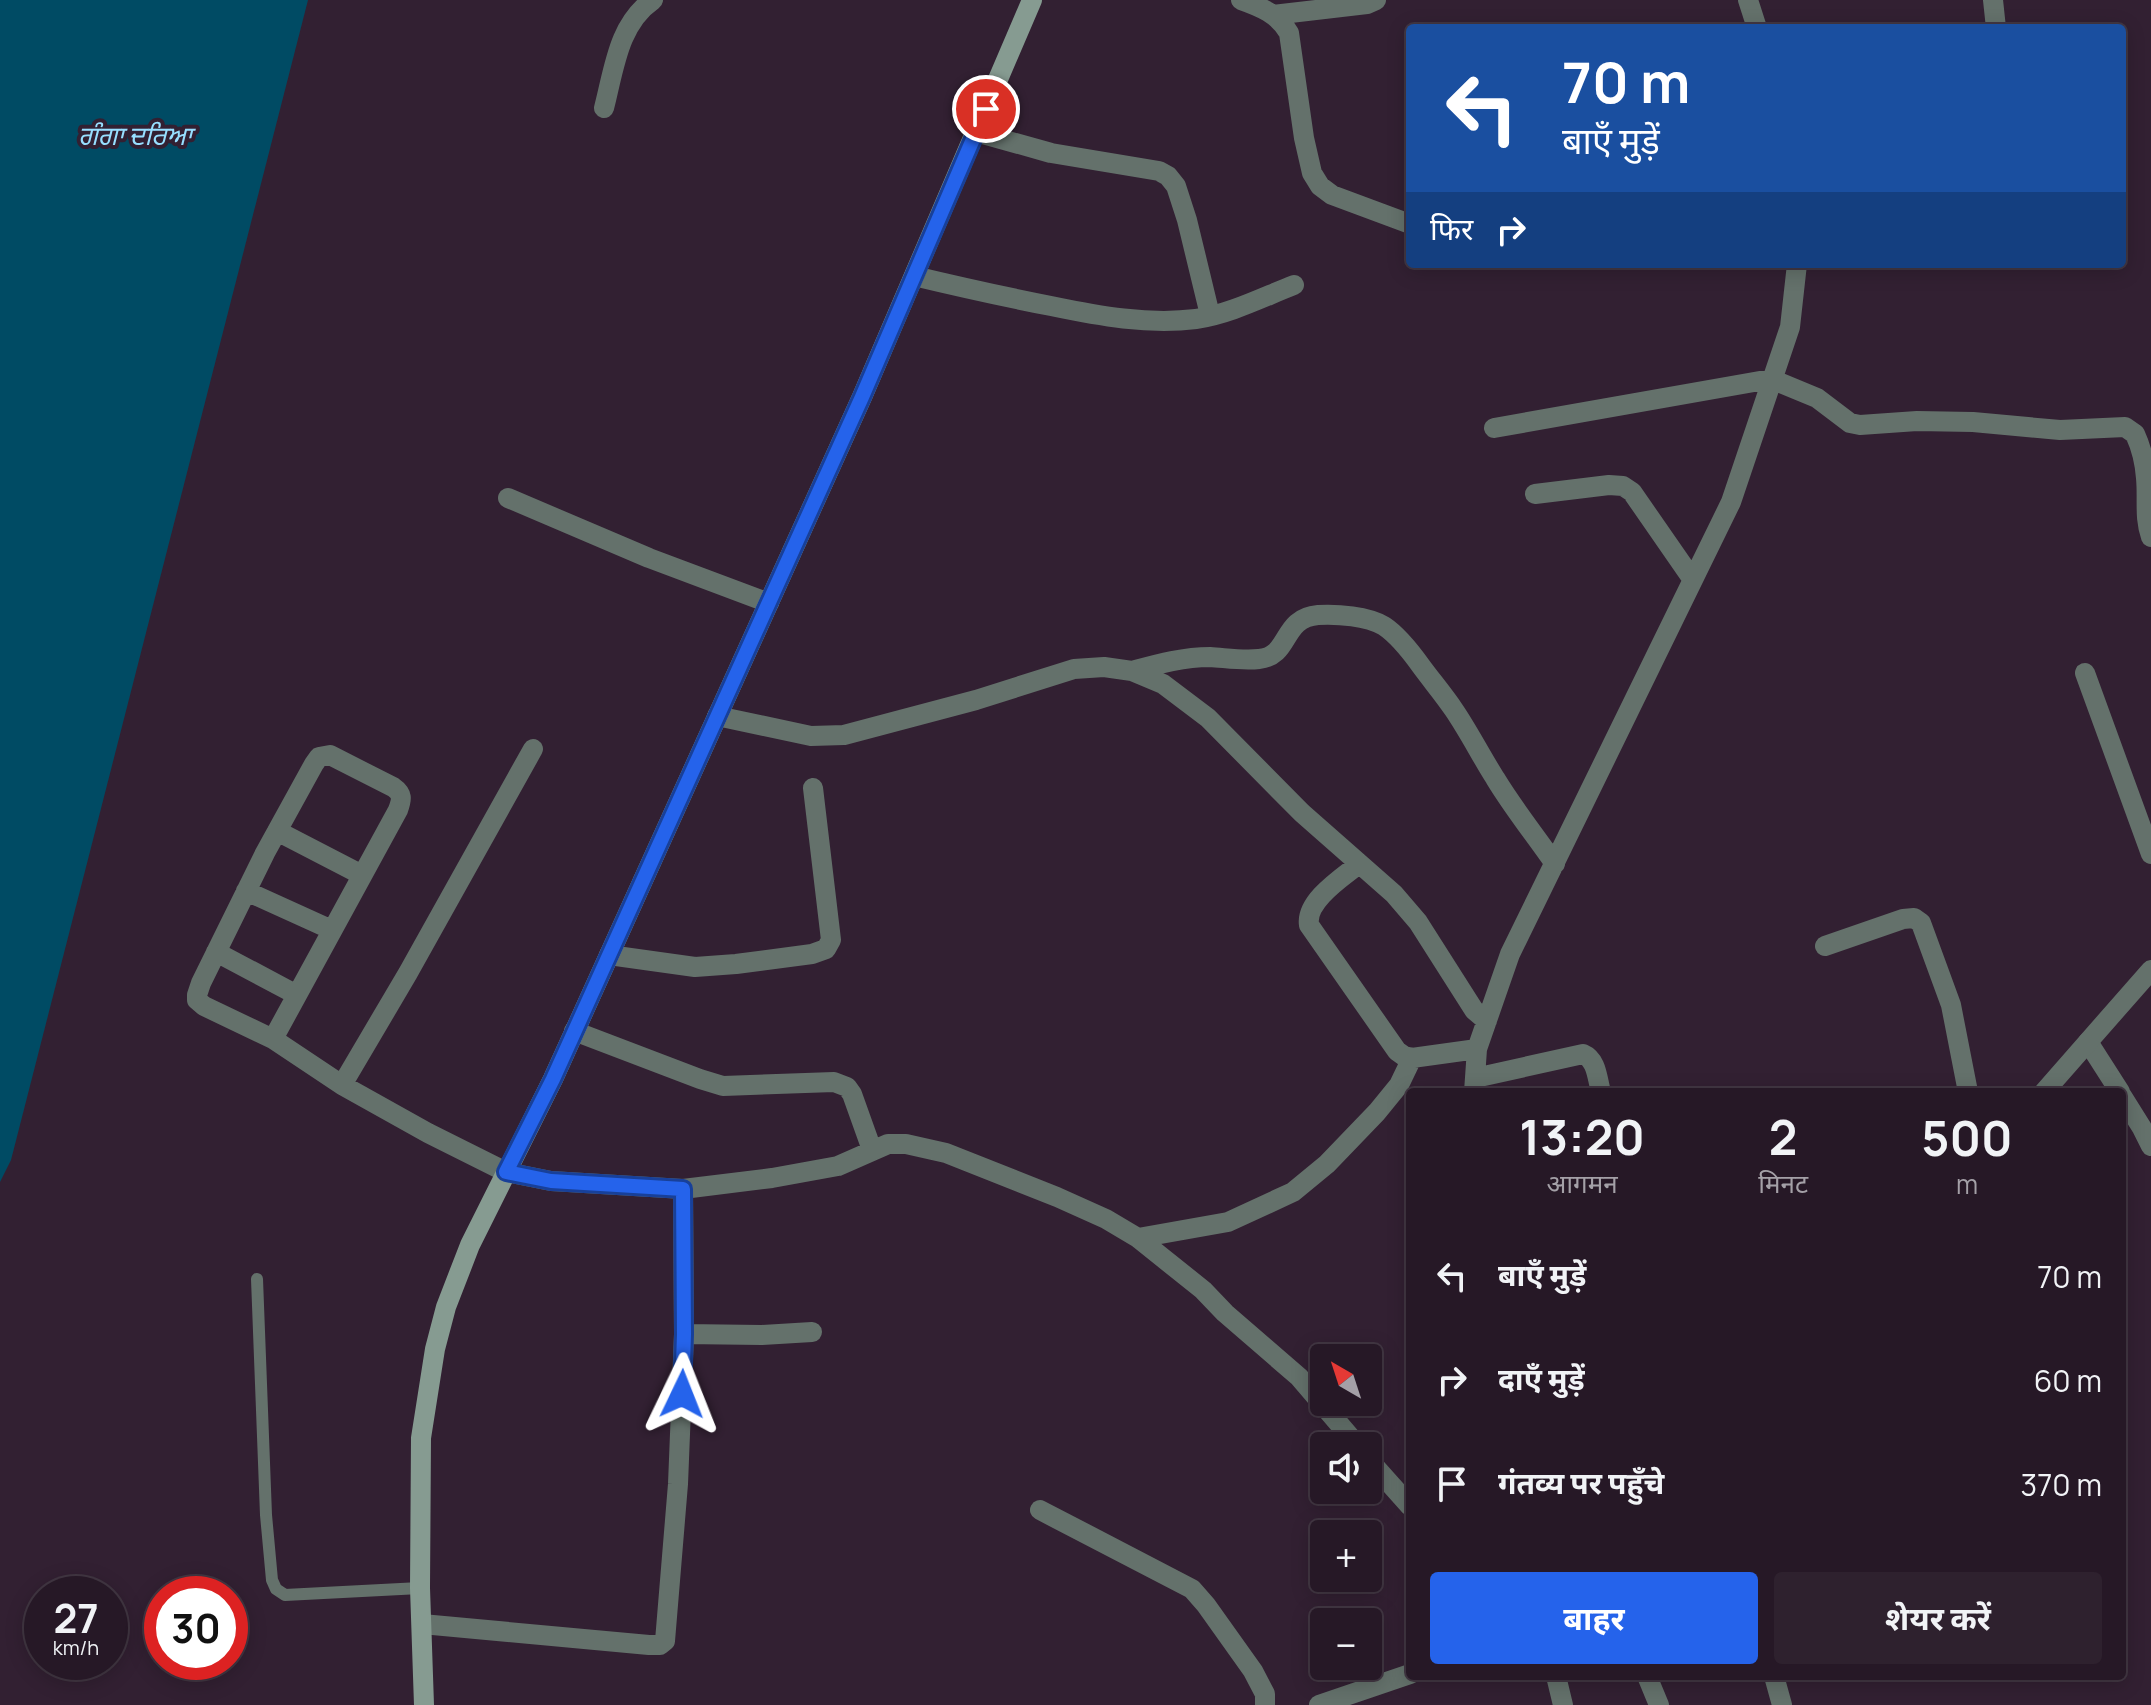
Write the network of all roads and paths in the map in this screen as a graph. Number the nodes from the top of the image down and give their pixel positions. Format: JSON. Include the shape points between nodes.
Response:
{"nodes":[{"id":1,"x":653,"y":0,"type":"edge"},
{"id":2,"x":1032,"y":0,"type":"edge"},
{"id":3,"x":1241,"y":0,"type":"edge"},
{"id":4,"x":1376,"y":0,"type":"edge"},
{"id":5,"x":1748,"y":0,"type":"edge"},
{"id":6,"x":1994,"y":0,"type":"edge"},
{"id":7,"x":1273,"y":15,"type":"junction"},
{"id":8,"x":1756,"y":24,"type":"edge"},
{"id":9,"x":1996,"y":24,"type":"edge"},
{"id":10,"x":604,"y":108,"type":"dead end"},
{"id":11,"x":976,"y":132,"type":"junction"},
{"id":12,"x":1406,"y":223,"type":"edge"},
{"id":13,"x":1797,"y":268,"type":"edge"},
{"id":14,"x":914,"y":276,"type":"junction"},
{"id":15,"x":1294,"y":285,"type":"dead end"},
{"id":16,"x":1210,"y":315,"type":"junction"},
{"id":17,"x":1771,"y":379,"type":"junction"},
{"id":18,"x":1494,"y":428,"type":"dead end"},
{"id":19,"x":1535,"y":494,"type":"dead end"},
{"id":20,"x":508,"y":498,"type":"dead end"},
{"id":21,"x":2151,"y":537,"type":"edge"},
{"id":22,"x":1693,"y":580,"type":"junction"},
{"id":23,"x":769,"y":603,"type":"junction"},
{"id":24,"x":1132,"y":671,"type":"junction"},
{"id":25,"x":2085,"y":673,"type":"dead end"},
{"id":26,"x":717,"y":716,"type":"junction"},
{"id":27,"x":533,"y":749,"type":"dead end"},
{"id":28,"x":813,"y":788,"type":"dead end"},
{"id":29,"x":277,"y":831,"type":"junction"},
{"id":30,"x":2151,"y":854,"type":"edge"},
{"id":31,"x":1359,"y":864,"type":"junction"},
{"id":32,"x":1555,"y":864,"type":"junction"},
{"id":33,"x":362,"y":875,"type":"junction"},
{"id":34,"x":246,"y":891,"type":"junction"},
{"id":35,"x":332,"y":930,"type":"junction"},
{"id":36,"x":1825,"y":946,"type":"dead end"},
{"id":37,"x":216,"y":952,"type":"junction"},
{"id":38,"x":609,"y":955,"type":"junction"},
{"id":39,"x":2151,"y":970,"type":"edge"},
{"id":40,"x":297,"y":995,"type":"junction"},
{"id":41,"x":1487,"y":1021,"type":"junction"},
{"id":42,"x":574,"y":1031,"type":"junction"},
{"id":43,"x":273,"y":1039,"type":"junction"},
{"id":44,"x":2088,"y":1042,"type":"junction"},
{"id":45,"x":1477,"y":1049,"type":"junction"},
{"id":46,"x":1412,"y":1058,"type":"junction"},
{"id":47,"x":342,"y":1085,"type":"junction"},
{"id":48,"x":1474,"y":1085,"type":"edge"},
{"id":49,"x":1600,"y":1088,"type":"edge"},
{"id":50,"x":1967,"y":1088,"type":"edge"},
{"id":51,"x":2048,"y":1088,"type":"edge"},
{"id":52,"x":2117,"y":1088,"type":"edge"},
{"id":53,"x":2126,"y":1102,"type":"edge"},
{"id":54,"x":2151,"y":1146,"type":"edge"},
{"id":55,"x":872,"y":1150,"type":"junction"},
{"id":56,"x":506,"y":1172,"type":"junction"},
{"id":57,"x":683,"y":1189,"type":"junction"},
{"id":58,"x":1138,"y":1238,"type":"junction"},
{"id":59,"x":257,"y":1279,"type":"dead end"},
{"id":60,"x":812,"y":1332,"type":"dead end"},
{"id":61,"x":684,"y":1334,"type":"junction"},
{"id":62,"x":1346,"y":1432,"type":"edge"},
{"id":63,"x":1382,"y":1475,"type":"edge"},
{"id":64,"x":1406,"y":1502,"type":"edge"},
{"id":65,"x":1040,"y":1510,"type":"dead end"},
{"id":66,"x":420,"y":1588,"type":"junction"},
{"id":67,"x":422,"y":1624,"type":"junction"},
{"id":68,"x":1406,"y":1675,"type":"edge"},
{"id":69,"x":1557,"y":1680,"type":"edge"},
{"id":70,"x":1649,"y":1680,"type":"edge"},
{"id":71,"x":1775,"y":1680,"type":"edge"},
{"id":72,"x":424,"y":1705,"type":"edge"},
{"id":73,"x":1265,"y":1705,"type":"edge"},
{"id":74,"x":1319,"y":1705,"type":"edge"},
{"id":75,"x":1563,"y":1705,"type":"edge"},
{"id":76,"x":1659,"y":1705,"type":"edge"},
{"id":77,"x":1782,"y":1705,"type":"edge"}],
"edges":[{"from":1,"to":10,"type":"street","via":[[623,36]]},
{"from":2,"to":11,"type":"main road"},
{"from":3,"to":7,"type":"street"},
{"from":4,"to":7,"type":"street"},
{"from":5,"to":8,"type":"street"},
{"from":6,"to":9,"type":"street"},
{"from":7,"to":12,"type":"street","via":[[1289,33],[1304,138],[1320,186]]},
{"from":11,"to":14,"type":"main road"},
{"from":11,"to":16,"type":"street","via":[[1168,176],[1187,220]]},
{"from":13,"to":17,"type":"street","via":[[1790,327]]},
{"from":14,"to":16,"type":"street","via":[[1107,318],[1154,321]]},
{"from":14,"to":23,"type":"main road"},
{"from":15,"to":16,"type":"street"},
{"from":17,"to":18,"type":"street"},
{"from":17,"to":21,"type":"street","via":[[1817,398],[1860,425],[1917,421],[2060,430],[2128,428],[2142,456]]},
{"from":17,"to":22,"type":"street","via":[[1731,502]]},
{"from":19,"to":22,"type":"street","via":[[1623,486]]},
{"from":20,"to":23,"type":"street"},
{"from":22,"to":32,"type":"street"},
{"from":23,"to":26,"type":"main road"},
{"from":24,"to":26,"type":"street","via":[[1074,669],[844,735],[811,736]]},
{"from":24,"to":31,"type":"street","via":[[1163,684],[1208,718]]},
{"from":24,"to":32,"type":"street","via":[[1174,660],[1271,656],[1295,624],[1314,615],[1383,625],[1410,651],[1455,712]]},
{"from":25,"to":30,"type":"street"},
{"from":26,"to":38,"type":"main road"},
{"from":27,"to":47,"type":"street"},
{"from":28,"to":38,"type":"street","via":[[831,940],[826,949],[695,967]]},
{"from":29,"to":33,"type":"street"},
{"from":29,"to":33,"type":"street","via":[[324,755],[393,787],[402,798],[398,810]]},
{"from":29,"to":34,"type":"street"},
{"from":31,"to":41,"type":"street","via":[[1418,922],[1460,990]]},
{"from":31,"to":46,"type":"street","via":[[1319,898],[1309,925],[1387,1039]]},
{"from":32,"to":41,"type":"street","via":[[1510,954]]},
{"from":33,"to":35,"type":"street"},
{"from":34,"to":35,"type":"street"},
{"from":34,"to":37,"type":"street"},
{"from":35,"to":40,"type":"street"},
{"from":36,"to":50,"type":"street","via":[[1903,919],[1921,923],[1951,1005]]},
{"from":37,"to":40,"type":"street"},
{"from":37,"to":43,"type":"street","via":[[197,1000]]},
{"from":38,"to":42,"type":"main road"},
{"from":39,"to":44,"type":"street"},
{"from":40,"to":43,"type":"street"},
{"from":41,"to":45,"type":"street"},
{"from":42,"to":55,"type":"street","via":[[723,1086],[840,1083],[852,1094]]},
{"from":42,"to":56,"type":"main road"},
{"from":43,"to":47,"type":"street"},
{"from":44,"to":51,"type":"street"},
{"from":44,"to":52,"type":"street"},
{"from":45,"to":46,"type":"street"},
{"from":45,"to":48,"type":"street"},
{"from":46,"to":58,"type":"street","via":[[1377,1112],[1293,1192],[1228,1222]]},
{"from":47,"to":56,"type":"street"},
{"from":48,"to":49,"type":"street","via":[[1583,1054],[1593,1062]]},
{"from":53,"to":54,"type":"street"},
{"from":55,"to":57,"type":"street","via":[[838,1166]]},
{"from":55,"to":58,"type":"street","via":[[906,1144],[946,1153],[1057,1197]]},
{"from":56,"to":57,"type":"street","via":[[551,1181]]},
{"from":56,"to":66,"type":"main road","via":[[470,1245],[435,1349],[421,1438]]},
{"from":57,"to":61,"type":"street"},
{"from":58,"to":62,"type":"street","via":[[1299,1377]]},
{"from":59,"to":66,"type":"lane","via":[[266,1515],[276,1589],[285,1595]]},
{"from":60,"to":61,"type":"street"},
{"from":61,"to":67,"type":"street","via":[[678,1484],[662,1645]]},
{"from":63,"to":64,"type":"street"},
{"from":65,"to":73,"type":"street","via":[[1192,1589],[1253,1671]]},
{"from":66,"to":67,"type":"main road"},
{"from":67,"to":72,"type":"main road"},
{"from":68,"to":74,"type":"street"},
{"from":69,"to":75,"type":"street"},
{"from":70,"to":76,"type":"street"},
{"from":71,"to":77,"type":"street"}]}
